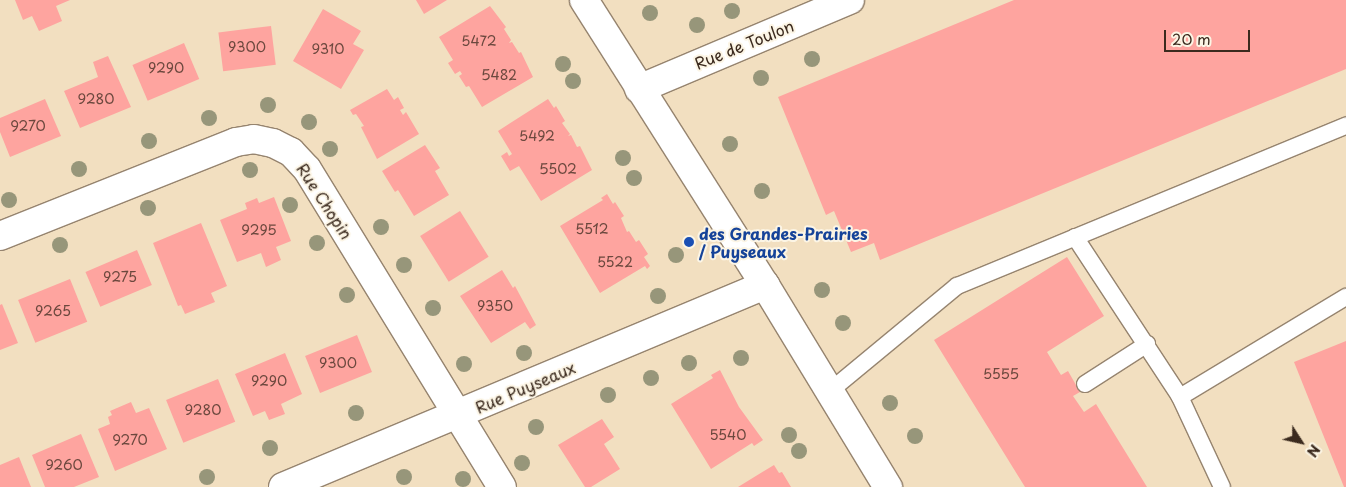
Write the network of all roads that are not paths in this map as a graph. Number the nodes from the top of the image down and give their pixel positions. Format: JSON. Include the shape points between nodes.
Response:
{"nodes":[{"id":1,"x":584,"y":0,"type":"edge"},
{"id":2,"x":850,"y":0,"type":"edge"},
{"id":3,"x":638,"y":88,"type":"junction"},
{"id":4,"x":1346,"y":126,"type":"edge"},
{"id":5,"x":0,"y":236,"type":"edge"},
{"id":6,"x":1075,"y":237,"type":"junction"},
{"id":7,"x":765,"y":285,"type":"junction"},
{"id":8,"x":1346,"y":297,"type":"edge"},
{"id":9,"x":1147,"y":344,"type":"junction"},
{"id":10,"x":1085,"y":384,"type":"dead end"},
{"id":11,"x":830,"y":391,"type":"junction"},
{"id":12,"x":1180,"y":397,"type":"junction"},
{"id":13,"x":458,"y":416,"type":"junction"},
{"id":14,"x":283,"y":487,"type":"edge"},
{"id":15,"x":502,"y":487,"type":"edge"},
{"id":16,"x":888,"y":487,"type":"edge"},
{"id":17,"x":1222,"y":487,"type":"edge"}],
"edges":[{"from":1,"to":3,"type":"street"},
{"from":2,"to":3,"type":"street","name":"Rue de Toulon"},
{"from":3,"to":7,"type":"street"},
{"from":4,"to":6,"type":"lane"},
{"from":5,"to":13,"type":"street","name":"Rue Chopin","via":[[236,142],[254,139],[273,143],[291,152],[307,169]]},
{"from":6,"to":9,"type":"lane"},
{"from":6,"to":11,"type":"lane","via":[[957,286]]},
{"from":7,"to":11,"type":"street"},
{"from":7,"to":13,"type":"street","name":"Rue Puyseaux"},
{"from":8,"to":12,"type":"lane"},
{"from":9,"to":10,"type":"lane"},
{"from":9,"to":12,"type":"lane"},
{"from":11,"to":16,"type":"street"},
{"from":12,"to":17,"type":"lane"},
{"from":13,"to":14,"type":"street","name":"Rue Puyseaux"},
{"from":13,"to":15,"type":"street","name":"Rue Chopin"}]}
